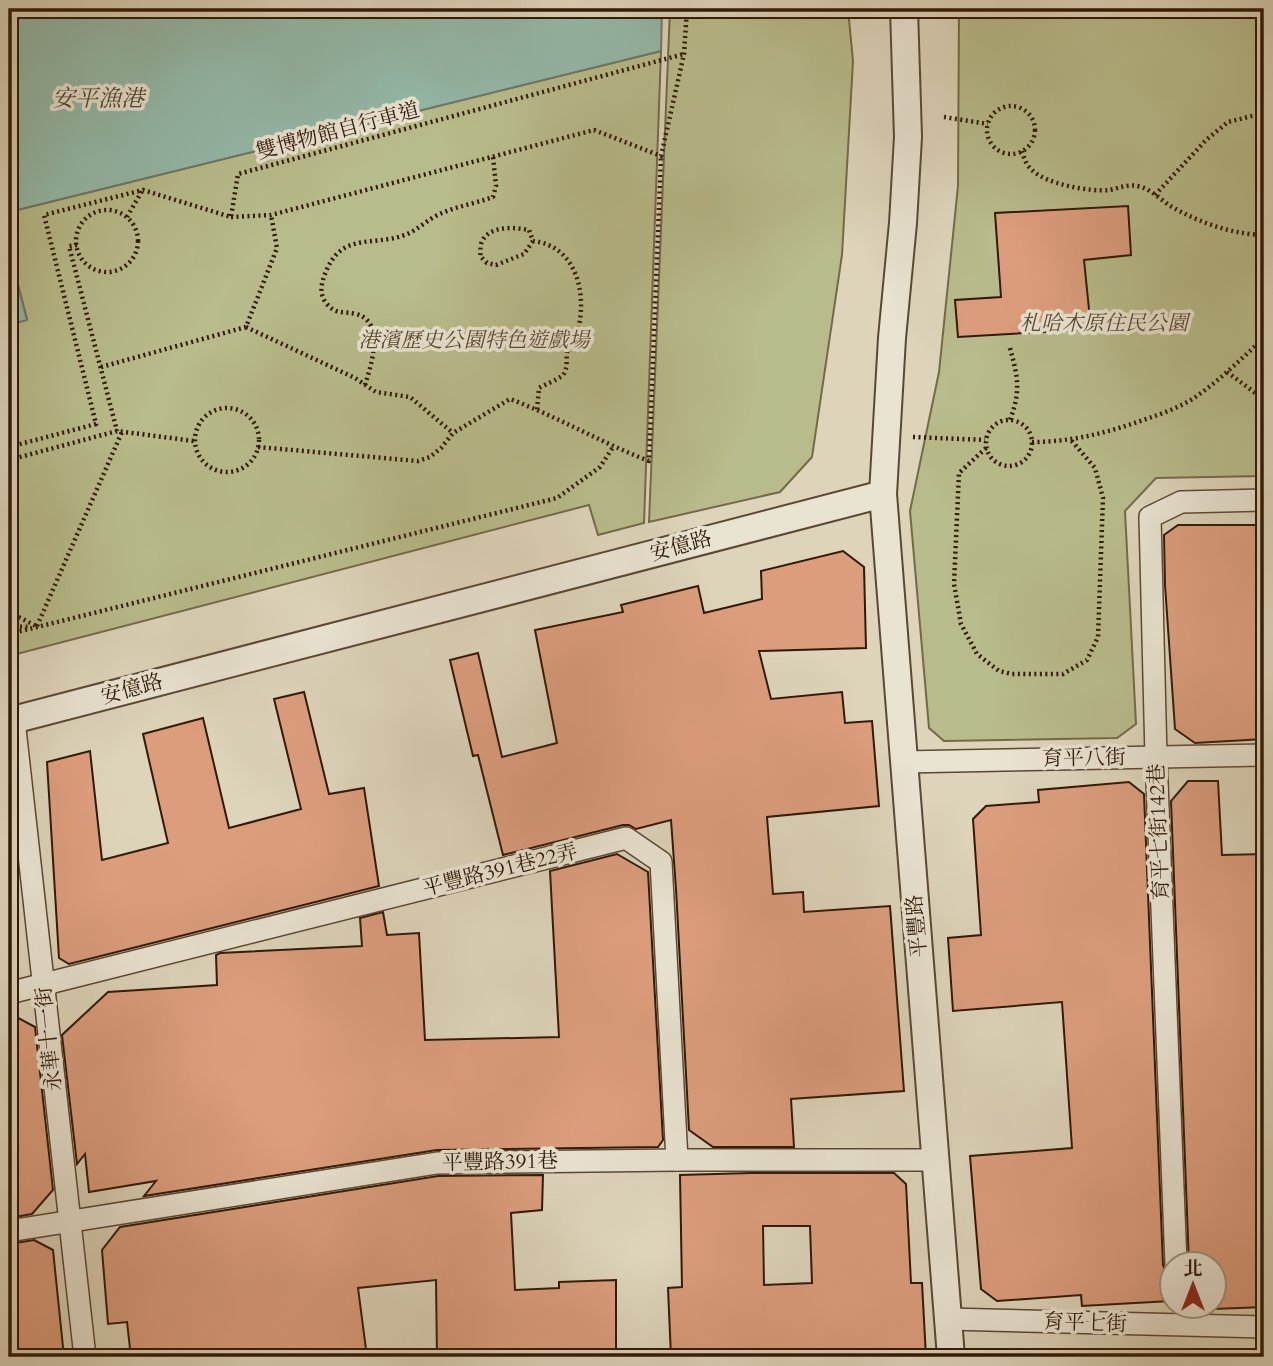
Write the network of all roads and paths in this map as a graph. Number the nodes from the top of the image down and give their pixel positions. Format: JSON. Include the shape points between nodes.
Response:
{"nodes":[{"id":1,"x":687,"y":9,"type":"edge"},
{"id":2,"x":904,"y":9,"type":"edge"},
{"id":3,"x":684,"y":54,"type":"junction"},
{"id":4,"x":1264,"y":113,"type":"edge"},
{"id":5,"x":944,"y":117,"type":"dead end"},
{"id":6,"x":988,"y":124,"type":"junction"},
{"id":7,"x":1022,"y":151,"type":"junction"},
{"id":8,"x":662,"y":156,"type":"junction"},
{"id":9,"x":493,"y":157,"type":"junction"},
{"id":10,"x":143,"y":190,"type":"junction"},
{"id":11,"x":1154,"y":195,"type":"junction"},
{"id":12,"x":271,"y":215,"type":"junction"},
{"id":13,"x":127,"y":217,"type":"junction"},
{"id":14,"x":231,"y":217,"type":"junction"},
{"id":15,"x":1264,"y":235,"type":"edge"},
{"id":16,"x":533,"y":242,"type":"junction"},
{"id":17,"x":77,"y":245,"type":"junction"},
{"id":18,"x":246,"y":327,"type":"junction"},
{"id":19,"x":1264,"y":338,"type":"edge"},
{"id":20,"x":1010,"y":348,"type":"dead end"},
{"id":21,"x":101,"y":367,"type":"junction"},
{"id":22,"x":1227,"y":372,"type":"junction"},
{"id":23,"x":365,"y":385,"type":"junction"},
{"id":24,"x":1264,"y":397,"type":"edge"},
{"id":25,"x":537,"y":410,"type":"junction"},
{"id":26,"x":1010,"y":420,"type":"junction"},
{"id":27,"x":120,"y":432,"type":"junction"},
{"id":28,"x":453,"y":433,"type":"junction"},
{"id":29,"x":886,"y":438,"type":"junction"},
{"id":30,"x":985,"y":440,"type":"junction"},
{"id":31,"x":1070,"y":440,"type":"junction"},
{"id":32,"x":194,"y":441,"type":"junction"},
{"id":33,"x":1032,"y":442,"type":"junction"},
{"id":34,"x":9,"y":447,"type":"edge"},
{"id":35,"x":258,"y":447,"type":"junction"},
{"id":36,"x":614,"y":447,"type":"junction"},
{"id":37,"x":986,"y":447,"type":"junction"},
{"id":38,"x":9,"y":460,"type":"edge"},
{"id":39,"x":883,"y":494,"type":"junction"},
{"id":40,"x":1264,"y":500,"type":"edge"},
{"id":41,"x":9,"y":612,"type":"edge"},
{"id":42,"x":9,"y":626,"type":"edge"},
{"id":43,"x":36,"y":627,"type":"junction"},
{"id":44,"x":9,"y":634,"type":"edge"},
{"id":45,"x":11,"y":720,"type":"edge"},
{"id":46,"x":1264,"y":755,"type":"edge"},
{"id":47,"x":1156,"y":757,"type":"junction"},
{"id":48,"x":904,"y":762,"type":"junction"},
{"id":49,"x":43,"y":985,"type":"junction"},
{"id":50,"x":9,"y":993,"type":"edge"},
{"id":51,"x":677,"y":1160,"type":"junction"},
{"id":52,"x":936,"y":1160,"type":"junction"},
{"id":53,"x":69,"y":1221,"type":"junction"},
{"id":54,"x":9,"y":1231,"type":"edge"},
{"id":55,"x":1175,"y":1250,"type":"edge"},
{"id":56,"x":1158,"y":1316,"type":"edge"},
{"id":57,"x":948,"y":1319,"type":"junction"},
{"id":58,"x":1209,"y":1320,"type":"edge"},
{"id":59,"x":1264,"y":1327,"type":"edge"},
{"id":60,"x":85,"y":1357,"type":"edge"},
{"id":61,"x":951,"y":1357,"type":"edge"}],
"edges":[{"from":1,"to":3,"type":"path"},
{"from":2,"to":29,"type":"street","via":[[908,137]]},
{"from":3,"to":8,"type":"path"},
{"from":3,"to":14,"type":"path","name":"雙博物館自行車道","via":[[238,174]]},
{"from":4,"to":11,"type":"path","via":[[1228,122]]},
{"from":5,"to":6,"type":"path"},
{"from":6,"to":7,"type":"path","via":[[989,139],[999,150]]},
{"from":6,"to":7,"type":"path","via":[[1003,107],[1026,110],[1035,132]]},
{"from":7,"to":11,"type":"path","via":[[1034,172],[1059,183],[1093,190],[1133,184]]},
{"from":8,"to":9,"type":"path","via":[[594,130]]},
{"from":8,"to":36,"type":"path","via":[[649,461]]},
{"from":9,"to":12,"type":"path"},
{"from":9,"to":23,"type":"path","via":[[494,198],[442,213],[406,234],[349,244],[327,267],[320,285],[325,303],[369,323],[375,340]]},
{"from":10,"to":13,"type":"path"},
{"from":10,"to":14,"type":"path"},
{"from":10,"to":34,"type":"path","via":[[44,215],[96,424]]},
{"from":11,"to":15,"type":"path","via":[[1203,223]]},
{"from":12,"to":14,"type":"path"},
{"from":12,"to":18,"type":"path","via":[[277,248]]},
{"from":13,"to":17,"type":"path","via":[[110,211],[90,216],[78,232]]},
{"from":13,"to":17,"type":"path","via":[[137,232],[138,247],[120,269],[110,272],[91,267]]},
{"from":16,"to":16,"type":"path","via":[[529,230],[499,229],[481,243],[480,256],[496,265],[524,254]]},
{"from":16,"to":25,"type":"path","via":[[559,251],[581,289],[578,334],[568,348],[567,366],[563,374],[539,388]]},
{"from":17,"to":21,"type":"path","via":[[69,246]]},
{"from":18,"to":21,"type":"path"},
{"from":18,"to":23,"type":"path"},
{"from":19,"to":22,"type":"path"},
{"from":20,"to":26,"type":"path","via":[[1018,379]]},
{"from":21,"to":27,"type":"path"},
{"from":22,"to":24,"type":"path"},
{"from":22,"to":31,"type":"path","via":[[1191,400],[1164,413]]},
{"from":23,"to":28,"type":"path","via":[[376,393],[410,397]]},
{"from":25,"to":28,"type":"path","via":[[510,399]]},
{"from":25,"to":36,"type":"path"},
{"from":26,"to":30,"type":"path","via":[[992,426]]},
{"from":26,"to":33,"type":"path","via":[[1027,428]]},
{"from":27,"to":32,"type":"path"},
{"from":27,"to":38,"type":"path"},
{"from":27,"to":43,"type":"path"},
{"from":28,"to":35,"type":"path","via":[[430,457],[418,461]]},
{"from":29,"to":30,"type":"path"},
{"from":29,"to":39,"type":"street"},
{"from":30,"to":37,"type":"path"},
{"from":31,"to":33,"type":"path"},
{"from":31,"to":37,"type":"path","via":[[1095,468],[1103,510],[1098,636],[1087,660],[1063,674],[999,671],[977,654],[961,624],[954,584],[960,472]]},
{"from":32,"to":35,"type":"path","via":[[201,461],[229,472],[248,464]]},
{"from":32,"to":35,"type":"path","via":[[200,420],[230,407],[250,416],[259,436]]},
{"from":33,"to":37,"type":"path","via":[[1027,457],[1014,466],[999,464]]},
{"from":36,"to":43,"type":"path","via":[[600,467],[557,498]]},
{"from":39,"to":45,"type":"street","name":"安億路"},
{"from":39,"to":48,"type":"street","name":"平豐路"},
{"from":40,"to":47,"type":"street","name":"育平七街142巷","via":[[1181,502],[1150,517]]},
{"from":41,"to":43,"type":"path"},
{"from":42,"to":43,"type":"path"},
{"from":43,"to":44,"type":"path"},
{"from":45,"to":49,"type":"street","name":"永華十一街"},
{"from":46,"to":47,"type":"street","name":"育平八街"},
{"from":47,"to":48,"type":"street","name":"育平八街"},
{"from":47,"to":55,"type":"street","name":"育平七街142巷"},
{"from":48,"to":52,"type":"street","name":"平豐路"},
{"from":49,"to":50,"type":"street"},
{"from":49,"to":51,"type":"street","name":"平豐路391巷22弄","via":[[626,838],[661,863]]},
{"from":49,"to":53,"type":"street","name":"永華十一街"},
{"from":51,"to":52,"type":"street","name":"平豐路391巷"},
{"from":51,"to":53,"type":"street","name":"平豐路391巷","via":[[437,1163]]},
{"from":52,"to":57,"type":"street","name":"平豐路"},
{"from":53,"to":54,"type":"street","name":"平豐路391巷"},
{"from":53,"to":60,"type":"street","name":"永華十一街"},
{"from":56,"to":57,"type":"street","name":"育平七街"},
{"from":57,"to":61,"type":"street","name":"平豐路"},
{"from":58,"to":59,"type":"street","name":"育平七街"}]}
